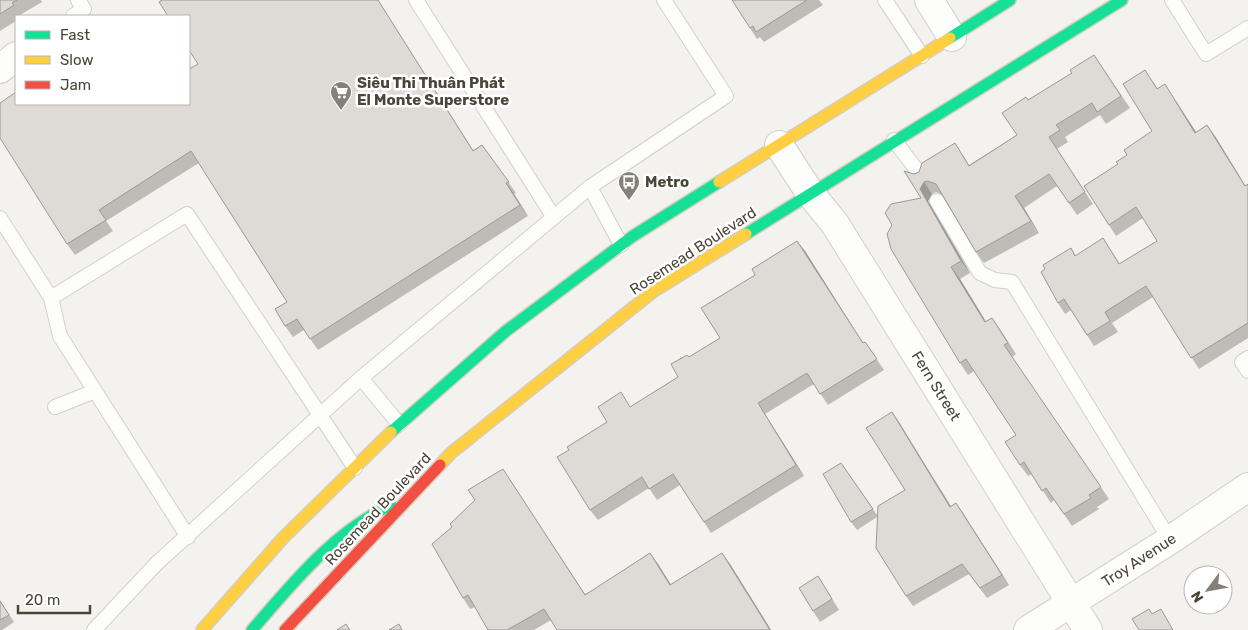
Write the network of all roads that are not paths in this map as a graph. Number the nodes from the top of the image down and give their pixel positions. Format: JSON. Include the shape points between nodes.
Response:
{"nodes":[{"id":1,"x":78,"y":0,"type":"edge"},
{"id":2,"x":416,"y":0,"type":"edge"},
{"id":3,"x":664,"y":0,"type":"edge"},
{"id":4,"x":885,"y":0,"type":"edge"},
{"id":5,"x":929,"y":0,"type":"edge"},
{"id":6,"x":1010,"y":0,"type":"edge"},
{"id":7,"x":1122,"y":0,"type":"edge"},
{"id":8,"x":1172,"y":0,"type":"edge"},
{"id":9,"x":74,"y":15,"type":"edge"},
{"id":10,"x":1248,"y":28,"type":"edge"},
{"id":11,"x":952,"y":37,"type":"junction"},
{"id":12,"x":922,"y":56,"type":"junction"},
{"id":13,"x":15,"y":57,"type":"edge"},
{"id":14,"x":0,"y":69,"type":"edge"},
{"id":15,"x":894,"y":140,"type":"junction"},
{"id":16,"x":779,"y":145,"type":"junction"},
{"id":17,"x":922,"y":177,"type":"edge"},
{"id":18,"x":590,"y":187,"type":"junction"},
{"id":19,"x":810,"y":192,"type":"junction"},
{"id":20,"x":937,"y":201,"type":"edge"},
{"id":21,"x":553,"y":216,"type":"junction"},
{"id":22,"x":0,"y":218,"type":"edge"},
{"id":23,"x":621,"y":245,"type":"junction"},
{"id":24,"x":51,"y":298,"type":"junction"},
{"id":25,"x":1248,"y":358,"type":"edge"},
{"id":26,"x":1248,"y":371,"type":"edge"},
{"id":27,"x":361,"y":378,"type":"junction"},
{"id":28,"x":96,"y":391,"type":"junction"},
{"id":29,"x":55,"y":407,"type":"dead end"},
{"id":30,"x":320,"y":414,"type":"junction"},
{"id":31,"x":399,"y":424,"type":"junction"},
{"id":32,"x":355,"y":468,"type":"junction"},
{"id":33,"x":1248,"y":487,"type":"edge"},
{"id":34,"x":407,"y":500,"type":"junction"},
{"id":35,"x":188,"y":537,"type":"junction"},
{"id":36,"x":1170,"y":540,"type":"junction"},
{"id":37,"x":1072,"y":604,"type":"junction"},
{"id":38,"x":94,"y":630,"type":"edge"},
{"id":39,"x":202,"y":630,"type":"edge"},
{"id":40,"x":252,"y":630,"type":"edge"},
{"id":41,"x":284,"y":630,"type":"edge"},
{"id":42,"x":1028,"y":630,"type":"edge"},
{"id":43,"x":1088,"y":630,"type":"edge"}],
"edges":[{"from":1,"to":9,"type":"lane","via":[[84,9]]},
{"from":2,"to":21,"type":"lane"},
{"from":3,"to":18,"type":"lane","via":[[726,96]]},
{"from":4,"to":12,"type":"lane"},
{"from":5,"to":11,"type":"street"},
{"from":6,"to":11,"type":"main road"},
{"from":7,"to":15,"type":"main road","name":"Rosemead Boulevard"},
{"from":8,"to":10,"type":"lane","via":[[1206,54]]},
{"from":11,"to":12,"type":"main road"},
{"from":12,"to":16,"type":"main road"},
{"from":13,"to":14,"type":"street"},
{"from":15,"to":17,"type":"lane"},
{"from":15,"to":19,"type":"main road","name":"Rosemead Boulevard"},
{"from":16,"to":19,"type":"street","name":"Fern Street"},
{"from":16,"to":23,"type":"main road"},
{"from":18,"to":21,"type":"lane"},
{"from":18,"to":23,"type":"lane"},
{"from":19,"to":34,"type":"main road","name":"Rosemead Boulevard","via":[[654,291],[451,453]]},
{"from":19,"to":37,"type":"street","name":"Fern Street","via":[[835,224]]},
{"from":20,"to":36,"type":"lane","via":[[980,273],[995,280],[1012,282]]},
{"from":21,"to":27,"type":"lane"},
{"from":22,"to":24,"type":"lane"},
{"from":23,"to":31,"type":"main road","via":[[506,330]]},
{"from":24,"to":28,"type":"lane","via":[[60,336]]},
{"from":24,"to":30,"type":"lane","via":[[187,214]]},
{"from":25,"to":26,"type":"lane","via":[[1242,362]]},
{"from":27,"to":30,"type":"lane"},
{"from":27,"to":31,"type":"lane"},
{"from":28,"to":29,"type":"lane"},
{"from":28,"to":35,"type":"lane"},
{"from":30,"to":32,"type":"lane"},
{"from":30,"to":35,"type":"lane"},
{"from":31,"to":32,"type":"main road"},
{"from":32,"to":39,"type":"main road","via":[[283,538]]},
{"from":33,"to":36,"type":"street","name":"Troy Avenue"},
{"from":34,"to":40,"type":"main road","via":[[383,508],[353,527],[290,586]]},
{"from":34,"to":41,"type":"main road","name":"Rosemead Boulevard"},
{"from":35,"to":38,"type":"lane","via":[[157,563]]},
{"from":36,"to":37,"type":"street","name":"Troy Avenue"},
{"from":37,"to":42,"type":"street","name":"Troy Avenue"},
{"from":37,"to":43,"type":"street","name":"Fern Street"}]}
